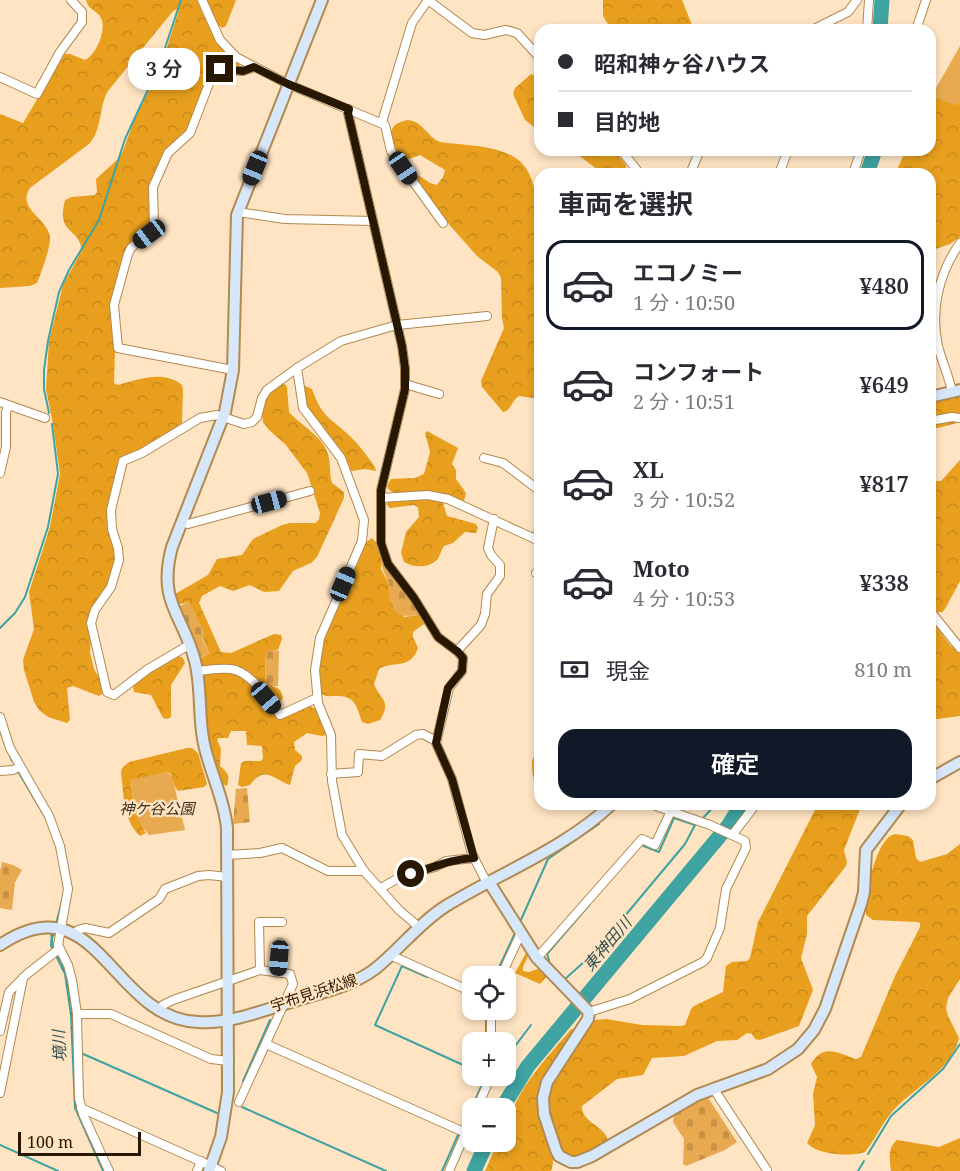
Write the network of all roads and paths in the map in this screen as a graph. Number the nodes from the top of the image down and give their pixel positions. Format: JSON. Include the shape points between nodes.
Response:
{"nodes":[{"id":1,"x":71,"y":0,"type":"edge"},
{"id":2,"x":202,"y":0,"type":"edge"},
{"id":3,"x":322,"y":0,"type":"edge"},
{"id":4,"x":428,"y":0,"type":"edge"},
{"id":5,"x":857,"y":0,"type":"edge"},
{"id":6,"x":869,"y":0,"type":"edge"},
{"id":7,"x":926,"y":0,"type":"edge"},
{"id":8,"x":830,"y":20,"type":"junction"},
{"id":9,"x":823,"y":24,"type":"edge"},
{"id":10,"x":829,"y":24,"type":"edge"},
{"id":11,"x":867,"y":24,"type":"edge"},
{"id":12,"x":918,"y":24,"type":"edge"},
{"id":13,"x":534,"y":51,"type":"edge"},
{"id":14,"x":254,"y":67,"type":"junction"},
{"id":15,"x":0,"y":77,"type":"edge"},
{"id":16,"x":288,"y":84,"type":"junction"},
{"id":17,"x":349,"y":109,"type":"junction"},
{"id":18,"x":382,"y":122,"type":"junction"},
{"id":19,"x":626,"y":156,"type":"edge"},
{"id":20,"x":635,"y":168,"type":"edge"},
{"id":21,"x":238,"y":212,"type":"junction"},
{"id":22,"x":373,"y":221,"type":"junction"},
{"id":23,"x":443,"y":223,"type":"dead end"},
{"id":24,"x":960,"y":243,"type":"edge"},
{"id":25,"x":936,"y":310,"type":"edge"},
{"id":26,"x":487,"y":316,"type":"dead end"},
{"id":27,"x":936,"y":324,"type":"edge"},
{"id":28,"x":397,"y":325,"type":"junction"},
{"id":29,"x":297,"y":368,"type":"junction"},
{"id":30,"x":233,"y":370,"type":"junction"},
{"id":31,"x":405,"y":384,"type":"junction"},
{"id":32,"x":956,"y":391,"type":"edge"},
{"id":33,"x":439,"y":394,"type":"dead end"},
{"id":34,"x":936,"y":396,"type":"edge"},
{"id":35,"x":4,"y":404,"type":"edge"},
{"id":36,"x":224,"y":416,"type":"junction"},
{"id":37,"x":45,"y":418,"type":"dead end"},
{"id":38,"x":960,"y":418,"type":"edge"},
{"id":39,"x":936,"y":420,"type":"edge"},
{"id":40,"x":484,"y":458,"type":"dead end"},
{"id":41,"x":0,"y":473,"type":"edge"},
{"id":42,"x":534,"y":486,"type":"edge"},
{"id":43,"x":310,"y":491,"type":"dead end"},
{"id":44,"x":381,"y":498,"type":"junction"},
{"id":45,"x":494,"y":519,"type":"junction"},
{"id":46,"x":183,"y":522,"type":"junction"},
{"id":47,"x":534,"y":539,"type":"edge"},
{"id":48,"x":936,"y":618,"type":"edge"},
{"id":49,"x":189,"y":645,"type":"junction"},
{"id":50,"x":960,"y":648,"type":"edge"},
{"id":51,"x":457,"y":651,"type":"junction"},
{"id":52,"x":197,"y":671,"type":"junction"},
{"id":53,"x":317,"y":698,"type":"junction"},
{"id":54,"x":0,"y":717,"type":"edge"},
{"id":55,"x":436,"y":741,"type":"junction"},
{"id":56,"x":960,"y":762,"type":"edge"},
{"id":57,"x":19,"y":767,"type":"junction"},
{"id":58,"x":0,"y":771,"type":"edge"},
{"id":59,"x":332,"y":774,"type":"junction"},
{"id":60,"x":936,"y":776,"type":"edge"},
{"id":61,"x":604,"y":810,"type":"edge"},
{"id":62,"x":667,"y":810,"type":"edge"},
{"id":63,"x":751,"y":810,"type":"edge"},
{"id":64,"x":896,"y":810,"type":"edge"},
{"id":65,"x":670,"y":811,"type":"junction"},
{"id":66,"x":732,"y":834,"type":"junction"},
{"id":67,"x":227,"y":855,"type":"junction"},
{"id":68,"x":474,"y":858,"type":"junction"},
{"id":69,"x":364,"y":871,"type":"junction"},
{"id":70,"x":227,"y":877,"type":"junction"},
{"id":71,"x":488,"y":883,"type":"junction"},
{"id":72,"x":381,"y":888,"type":"junction"},
{"id":73,"x":282,"y":922,"type":"dead end"},
{"id":74,"x":56,"y":927,"type":"junction"},
{"id":75,"x":418,"y":927,"type":"junction"},
{"id":76,"x":521,"y":933,"type":"junction"},
{"id":77,"x":76,"y":934,"type":"junction"},
{"id":78,"x":280,"y":943,"type":"dead end"},
{"id":79,"x":0,"y":945,"type":"edge"},
{"id":80,"x":56,"y":951,"type":"junction"},
{"id":81,"x":390,"y":955,"type":"junction"},
{"id":82,"x":537,"y":958,"type":"junction"},
{"id":83,"x":506,"y":966,"type":"edge"},
{"id":84,"x":260,"y":970,"type":"junction"},
{"id":85,"x":278,"y":972,"type":"junction"},
{"id":86,"x":23,"y":978,"type":"junction"},
{"id":87,"x":228,"y":980,"type":"junction"},
{"id":88,"x":462,"y":987,"type":"edge"},
{"id":89,"x":4,"y":996,"type":"edge"},
{"id":90,"x":284,"y":1004,"type":"junction"},
{"id":91,"x":588,"y":1010,"type":"junction"},
{"id":92,"x":159,"y":1011,"type":"junction"},
{"id":93,"x":77,"y":1014,"type":"junction"},
{"id":94,"x":228,"y":1020,"type":"junction"},
{"id":95,"x":0,"y":1031,"type":"edge"},
{"id":96,"x":266,"y":1044,"type":"junction"},
{"id":97,"x":229,"y":1061,"type":"junction"},
{"id":98,"x":713,"y":1088,"type":"junction"},
{"id":99,"x":0,"y":1093,"type":"edge"},
{"id":100,"x":239,"y":1102,"type":"dead end"},
{"id":101,"x":81,"y":1108,"type":"junction"},
{"id":102,"x":462,"y":1131,"type":"edge"},
{"id":103,"x":462,"y":1142,"type":"edge"},
{"id":104,"x":210,"y":1167,"type":"edge"},
{"id":105,"x":766,"y":1170,"type":"edge"},
{"id":106,"x":109,"y":1171,"type":"edge"},
{"id":107,"x":197,"y":1171,"type":"edge"},
{"id":108,"x":449,"y":1171,"type":"edge"}],
"edges":[{"from":1,"to":15,"type":"street","via":[[82,12],[82,22],[37,94]]},
{"from":2,"to":14,"type":"street","via":[[227,49]]},
{"from":3,"to":16,"type":"street"},
{"from":4,"to":13,"type":"street","via":[[472,33],[517,33]]},
{"from":4,"to":18,"type":"street","via":[[412,23]]},
{"from":5,"to":8,"type":"street","via":[[848,12]]},
{"from":6,"to":11,"type":"street"},
{"from":7,"to":12,"type":"street"},
{"from":8,"to":9,"type":"street"},
{"from":8,"to":10,"type":"street"},
{"from":14,"to":16,"type":"street"},
{"from":14,"to":30,"type":"street","via":[[243,71],[220,69],[212,75],[190,133],[168,153],[153,187],[154,228],[131,248],[114,305],[118,348]]},
{"from":16,"to":17,"type":"street"},
{"from":16,"to":21,"type":"street"},
{"from":17,"to":18,"type":"street"},
{"from":17,"to":22,"type":"street"},
{"from":18,"to":23,"type":"street","via":[[391,151]]},
{"from":19,"to":20,"type":"street"},
{"from":21,"to":22,"type":"street","via":[[285,219]]},
{"from":21,"to":30,"type":"street"},
{"from":22,"to":28,"type":"street"},
{"from":24,"to":25,"type":"street","via":[[940,284]]},
{"from":26,"to":28,"type":"street"},
{"from":27,"to":32,"type":"street","via":[[939,348]]},
{"from":28,"to":29,"type":"street","via":[[341,341]]},
{"from":28,"to":31,"type":"street"},
{"from":29,"to":36,"type":"street","via":[[267,390],[252,423]]},
{"from":29,"to":53,"type":"street","via":[[303,408],[340,458],[364,527],[362,541],[320,638],[315,670]]},
{"from":30,"to":36,"type":"street"},
{"from":31,"to":33,"type":"street"},
{"from":31,"to":44,"type":"street"},
{"from":32,"to":34,"type":"street"},
{"from":35,"to":37,"type":"street"},
{"from":35,"to":41,"type":"street","via":[[6,447]]},
{"from":36,"to":46,"type":"street"},
{"from":36,"to":49,"type":"street","via":[[200,418],[123,461],[111,516],[118,560],[111,587],[91,622],[107,692],[114,694]]},
{"from":38,"to":39,"type":"street"},
{"from":40,"to":42,"type":"street","via":[[503,463]]},
{"from":43,"to":46,"type":"street","via":[[188,524]]},
{"from":44,"to":45,"type":"street","via":[[438,496]]},
{"from":44,"to":51,"type":"street","via":[[384,557],[438,637]]},
{"from":45,"to":47,"type":"street"},
{"from":45,"to":51,"type":"street","via":[[488,548],[500,565],[500,576],[487,594],[481,625]]},
{"from":46,"to":49,"type":"street","via":[[169,557],[167,587]]},
{"from":48,"to":50,"type":"street"},
{"from":49,"to":52,"type":"street"},
{"from":51,"to":55,"type":"street","via":[[463,658],[462,671],[448,688]]},
{"from":52,"to":53,"type":"street","via":[[241,672],[280,715]]},
{"from":52,"to":67,"type":"street","via":[[203,742],[225,812]]},
{"from":53,"to":59,"type":"street","via":[[331,735]]},
{"from":54,"to":57,"type":"street"},
{"from":55,"to":59,"type":"street","via":[[416,735],[382,756],[359,754],[358,772]]},
{"from":55,"to":68,"type":"street","via":[[452,779]]},
{"from":56,"to":60,"type":"street"},
{"from":57,"to":58,"type":"street"},
{"from":57,"to":74,"type":"street","via":[[49,816],[60,846],[68,889]]},
{"from":59,"to":69,"type":"street","via":[[342,835]]},
{"from":61,"to":71,"type":"street","name":"宇布見浜松線","via":[[557,846]]},
{"from":62,"to":65,"type":"street"},
{"from":63,"to":66,"type":"street"},
{"from":64,"to":98,"type":"street","via":[[866,850],[863,898],[825,1009],[814,1030],[798,1049],[778,1063]]},
{"from":65,"to":66,"type":"street"},
{"from":65,"to":82,"type":"street","via":[[655,845],[642,839]]},
{"from":66,"to":91,"type":"street","via":[[746,841],[746,848],[728,882],[720,928],[704,962],[630,999]]},
{"from":67,"to":69,"type":"street","via":[[282,848],[328,871]]},
{"from":67,"to":70,"type":"street"},
{"from":68,"to":71,"type":"street"},
{"from":68,"to":72,"type":"street","via":[[446,861]]},
{"from":69,"to":72,"type":"street"},
{"from":70,"to":77,"type":"street","via":[[192,878],[165,889],[159,899],[109,933],[85,928]]},
{"from":70,"to":87,"type":"street"},
{"from":71,"to":75,"type":"street","name":"宇布見浜松線"},
{"from":71,"to":76,"type":"street"},
{"from":72,"to":75,"type":"street"},
{"from":73,"to":84,"type":"street","via":[[259,922]]},
{"from":74,"to":77,"type":"street","name":"宇布見浜松線"},
{"from":74,"to":79,"type":"street","via":[[22,931]]},
{"from":74,"to":80,"type":"street"},
{"from":75,"to":81,"type":"street","name":"宇布見浜松線"},
{"from":76,"to":82,"type":"street"},
{"from":76,"to":83,"type":"street"},
{"from":77,"to":92,"type":"street","name":"宇布見浜松線"},
{"from":78,"to":85,"type":"street"},
{"from":80,"to":86,"type":"street"},
{"from":80,"to":93,"type":"street","via":[[66,958],[71,973]]},
{"from":81,"to":88,"type":"street"},
{"from":81,"to":90,"type":"street","name":"宇布見浜松線","via":[[353,982]]},
{"from":82,"to":91,"type":"street"},
{"from":84,"to":85,"type":"street"},
{"from":84,"to":87,"type":"street"},
{"from":85,"to":90,"type":"street","via":[[290,974],[293,984]]},
{"from":86,"to":89,"type":"street"},
{"from":86,"to":99,"type":"street"},
{"from":87,"to":92,"type":"street","via":[[173,1000]]},
{"from":87,"to":94,"type":"street"},
{"from":89,"to":95,"type":"street"},
{"from":90,"to":94,"type":"street","name":"宇布見浜松線"},
{"from":90,"to":96,"type":"street"},
{"from":91,"to":98,"type":"street","via":[[588,1019],[547,1082],[543,1098],[556,1150],[564,1160],[584,1161]]},
{"from":92,"to":94,"type":"street","name":"宇布見浜松線","via":[[185,1021]]},
{"from":93,"to":97,"type":"street","via":[[111,1014],[211,1059]]},
{"from":93,"to":101,"type":"street"},
{"from":94,"to":97,"type":"street"},
{"from":96,"to":100,"type":"street"},
{"from":96,"to":102,"type":"street"},
{"from":97,"to":104,"type":"street","via":[[226,1115]]},
{"from":98,"to":105,"type":"street"},
{"from":101,"to":104,"type":"street"},
{"from":101,"to":106,"type":"street"},
{"from":103,"to":108,"type":"street"},
{"from":104,"to":107,"type":"street"}]}
